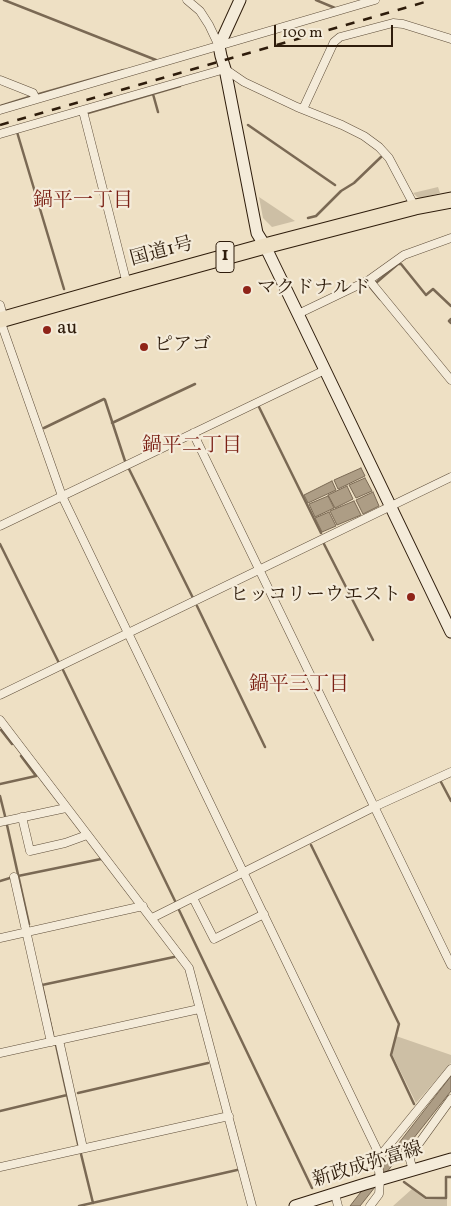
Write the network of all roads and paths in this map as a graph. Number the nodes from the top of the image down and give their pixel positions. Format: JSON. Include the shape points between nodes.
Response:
{"nodes":[{"id":1,"x":187,"y":0,"type":"edge"},
{"id":2,"x":240,"y":0,"type":"edge"},
{"id":3,"x":375,"y":0,"type":"edge"},
{"id":4,"x":451,"y":39,"type":"edge"},
{"id":5,"x":219,"y":46,"type":"junction"},
{"id":6,"x":225,"y":69,"type":"junction"},
{"id":7,"x":0,"y":80,"type":"edge"},
{"id":8,"x":36,"y":99,"type":"junction"},
{"id":9,"x":303,"y":109,"type":"junction"},
{"id":10,"x":0,"y":110,"type":"edge"},
{"id":11,"x":83,"y":111,"type":"junction"},
{"id":12,"x":0,"y":134,"type":"edge"},
{"id":13,"x":451,"y":200,"type":"edge"},
{"id":14,"x":416,"y":207,"type":"junction"},
{"id":15,"x":451,"y":238,"type":"edge"},
{"id":16,"x":265,"y":246,"type":"junction"},
{"id":17,"x":369,"y":280,"type":"junction"},
{"id":18,"x":127,"y":284,"type":"junction"},
{"id":19,"x":298,"y":314,"type":"junction"},
{"id":20,"x":1,"y":316,"type":"edge"},
{"id":21,"x":325,"y":370,"type":"junction"},
{"id":22,"x":451,"y":380,"type":"edge"},
{"id":23,"x":193,"y":433,"type":"junction"},
{"id":24,"x":451,"y":477,"type":"edge"},
{"id":25,"x":62,"y":496,"type":"junction"},
{"id":26,"x":390,"y":506,"type":"junction"},
{"id":27,"x":0,"y":526,"type":"edge"},
{"id":28,"x":259,"y":570,"type":"junction"},
{"id":29,"x":451,"y":632,"type":"edge"},
{"id":30,"x":128,"y":633,"type":"junction"},
{"id":31,"x":0,"y":694,"type":"edge"},
{"id":32,"x":1,"y":722,"type":"edge"},
{"id":33,"x":451,"y":772,"type":"edge"},
{"id":34,"x":374,"y":807,"type":"junction"},
{"id":35,"x":66,"y":808,"type":"junction"},
{"id":36,"x":22,"y":817,"type":"junction"},
{"id":37,"x":0,"y":822,"type":"edge"},
{"id":38,"x":87,"y":835,"type":"junction"},
{"id":39,"x":244,"y":873,"type":"junction"},
{"id":40,"x":14,"y":877,"type":"dead end"},
{"id":41,"x":193,"y":898,"type":"junction"},
{"id":42,"x":142,"y":906,"type":"junction"},
{"id":43,"x":264,"y":914,"type":"junction"},
{"id":44,"x":152,"y":918,"type":"junction"},
{"id":45,"x":26,"y":932,"type":"junction"},
{"id":46,"x":0,"y":938,"type":"edge"},
{"id":47,"x":451,"y":965,"type":"edge"},
{"id":48,"x":200,"y":1009,"type":"junction"},
{"id":49,"x":55,"y":1041,"type":"junction"},
{"id":50,"x":0,"y":1053,"type":"edge"},
{"id":51,"x":451,"y":1069,"type":"edge"},
{"id":52,"x":451,"y":1099,"type":"edge"},
{"id":53,"x":229,"y":1116,"type":"junction"},
{"id":54,"x":83,"y":1148,"type":"junction"},
{"id":55,"x":380,"y":1156,"type":"junction"},
{"id":56,"x":451,"y":1159,"type":"edge"},
{"id":57,"x":0,"y":1167,"type":"edge"},
{"id":58,"x":413,"y":1170,"type":"junction"},
{"id":59,"x":382,"y":1177,"type":"junction"},
{"id":60,"x":335,"y":1194,"type":"junction"},
{"id":61,"x":376,"y":1202,"type":"edge"},
{"id":62,"x":252,"y":1206,"type":"edge"},
{"id":63,"x":295,"y":1206,"type":"edge"},
{"id":64,"x":338,"y":1206,"type":"edge"},
{"id":65,"x":370,"y":1206,"type":"edge"}],
"edges":[{"from":1,"to":5,"type":"street","via":[[200,11]]},
{"from":2,"to":5,"type":"street"},
{"from":3,"to":5,"type":"street"},
{"from":4,"to":9,"type":"street","via":[[393,23],[340,37],[334,42]]},
{"from":5,"to":6,"type":"street"},
{"from":5,"to":8,"type":"street"},
{"from":6,"to":9,"type":"street","via":[[244,82]]},
{"from":6,"to":11,"type":"street"},
{"from":6,"to":16,"type":"street","via":[[257,234]]},
{"from":7,"to":8,"type":"street","via":[[34,93]]},
{"from":8,"to":10,"type":"street"},
{"from":9,"to":14,"type":"street","via":[[350,128],[379,147],[389,158]]},
{"from":11,"to":12,"type":"street"},
{"from":11,"to":18,"type":"street"},
{"from":13,"to":14,"type":"highway","name":"国道1号","number":"1"},
{"from":14,"to":16,"type":"highway","name":"国道1号","number":"1"},
{"from":15,"to":17,"type":"street","via":[[404,255]]},
{"from":16,"to":18,"type":"highway","name":"国道1号","number":"1"},
{"from":16,"to":19,"type":"street"},
{"from":17,"to":19,"type":"street"},
{"from":17,"to":22,"type":"street"},
{"from":18,"to":20,"type":"highway","name":"国道1号","number":"1"},
{"from":19,"to":21,"type":"street"},
{"from":20,"to":25,"type":"street"},
{"from":21,"to":23,"type":"street"},
{"from":21,"to":26,"type":"street"},
{"from":23,"to":25,"type":"street"},
{"from":23,"to":28,"type":"street"},
{"from":24,"to":26,"type":"street"},
{"from":25,"to":27,"type":"street"},
{"from":25,"to":30,"type":"street"},
{"from":26,"to":28,"type":"street"},
{"from":26,"to":29,"type":"street"},
{"from":28,"to":30,"type":"street"},
{"from":28,"to":34,"type":"street"},
{"from":30,"to":31,"type":"street"},
{"from":30,"to":39,"type":"street"},
{"from":32,"to":35,"type":"street"},
{"from":33,"to":34,"type":"street"},
{"from":34,"to":39,"type":"street"},
{"from":34,"to":47,"type":"street"},
{"from":35,"to":36,"type":"street"},
{"from":35,"to":38,"type":"street"},
{"from":36,"to":37,"type":"street"},
{"from":36,"to":38,"type":"street","via":[[30,851]]},
{"from":38,"to":42,"type":"street"},
{"from":39,"to":41,"type":"street"},
{"from":39,"to":43,"type":"street"},
{"from":40,"to":45,"type":"street"},
{"from":41,"to":43,"type":"street","via":[[214,938]]},
{"from":41,"to":44,"type":"street"},
{"from":42,"to":44,"type":"street"},
{"from":42,"to":45,"type":"street"},
{"from":43,"to":55,"type":"street"},
{"from":44,"to":48,"type":"street","via":[[189,968]]},
{"from":45,"to":46,"type":"street"},
{"from":45,"to":49,"type":"street"},
{"from":48,"to":49,"type":"street"},
{"from":48,"to":53,"type":"street"},
{"from":49,"to":50,"type":"street"},
{"from":49,"to":54,"type":"street"},
{"from":51,"to":55,"type":"street"},
{"from":52,"to":58,"type":"street","via":[[412,1153]]},
{"from":53,"to":54,"type":"street"},
{"from":53,"to":62,"type":"street"},
{"from":54,"to":57,"type":"street"},
{"from":55,"to":59,"type":"street","via":[[378,1162]]},
{"from":56,"to":58,"type":"street","name":"新政成弥富線"},
{"from":58,"to":59,"type":"street","name":"新政成弥富線"},
{"from":59,"to":60,"type":"street","name":"新政成弥富線"},
{"from":59,"to":61,"type":"street"},
{"from":60,"to":63,"type":"street","name":"新政成弥富線"},
{"from":60,"to":64,"type":"street"},
{"from":61,"to":65,"type":"street"}]}
